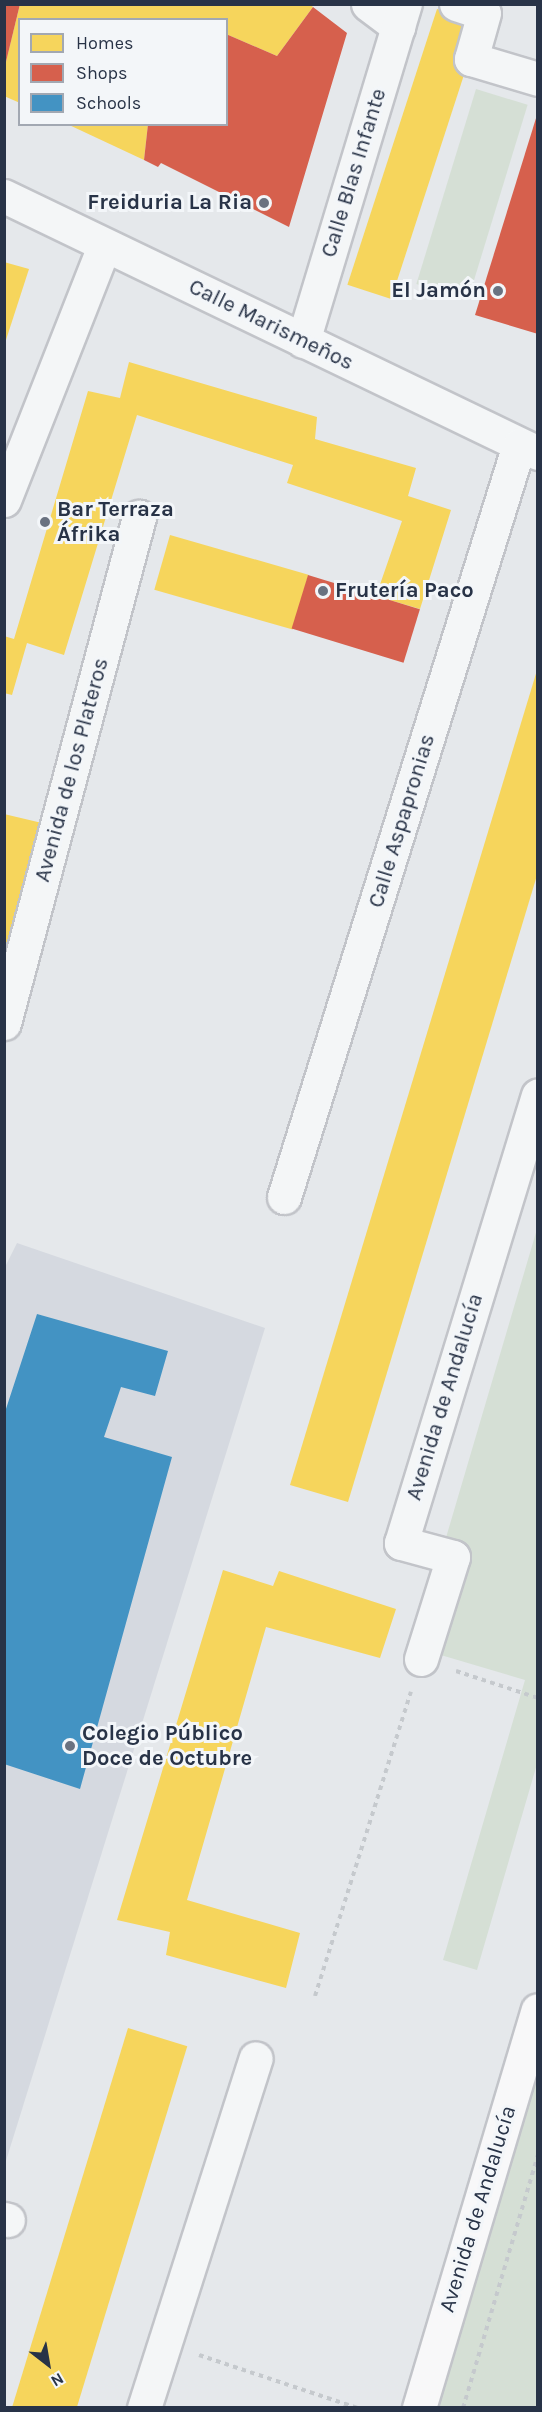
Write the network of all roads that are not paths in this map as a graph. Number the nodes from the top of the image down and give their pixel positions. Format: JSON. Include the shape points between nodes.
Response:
{"nodes":[{"id":1,"x":368,"y":4,"type":"edge"},
{"id":2,"x":456,"y":4,"type":"edge"},
{"id":3,"x":402,"y":16,"type":"edge"},
{"id":4,"x":537,"y":79,"type":"edge"},
{"id":5,"x":4,"y":196,"type":"edge"},
{"id":6,"x":104,"y":246,"type":"junction"},
{"id":7,"x":303,"y":341,"type":"junction"},
{"id":8,"x":528,"y":449,"type":"edge"},
{"id":9,"x":4,"y":500,"type":"edge"},
{"id":10,"x":139,"y":517,"type":"dead end"},
{"id":11,"x":4,"y":1023,"type":"edge"},
{"id":12,"x":537,"y":1096,"type":"edge"},
{"id":13,"x":284,"y":1197,"type":"dead end"},
{"id":14,"x":421,"y":1659,"type":"road end"},
{"id":15,"x":537,"y":2010,"type":"edge"},
{"id":16,"x":256,"y":2058,"type":"dead end"},
{"id":17,"x":144,"y":2408,"type":"edge"},
{"id":18,"x":419,"y":2408,"type":"edge"}],
"edges":[{"from":1,"to":3,"type":"street"},
{"from":2,"to":4,"type":"street","via":[[484,13],[471,59]]},
{"from":3,"to":7,"type":"street","name":"Calle Blas Infante"},
{"from":5,"to":6,"type":"street","name":"Calle Marismeños"},
{"from":6,"to":7,"type":"street","name":"Calle Marismeños"},
{"from":6,"to":9,"type":"street"},
{"from":7,"to":8,"type":"street","name":"Calle Marismeños"},
{"from":8,"to":13,"type":"street","name":"Calle Aspapronias"},
{"from":10,"to":11,"type":"street","name":"Avenida de los Plateros"},
{"from":12,"to":14,"type":"street","name":"Avenida de Andalucía","via":[[401,1543],[453,1557]]},
{"from":15,"to":18,"type":"main road","name":"Avenida de Andalucía"},
{"from":16,"to":17,"type":"street"}]}
